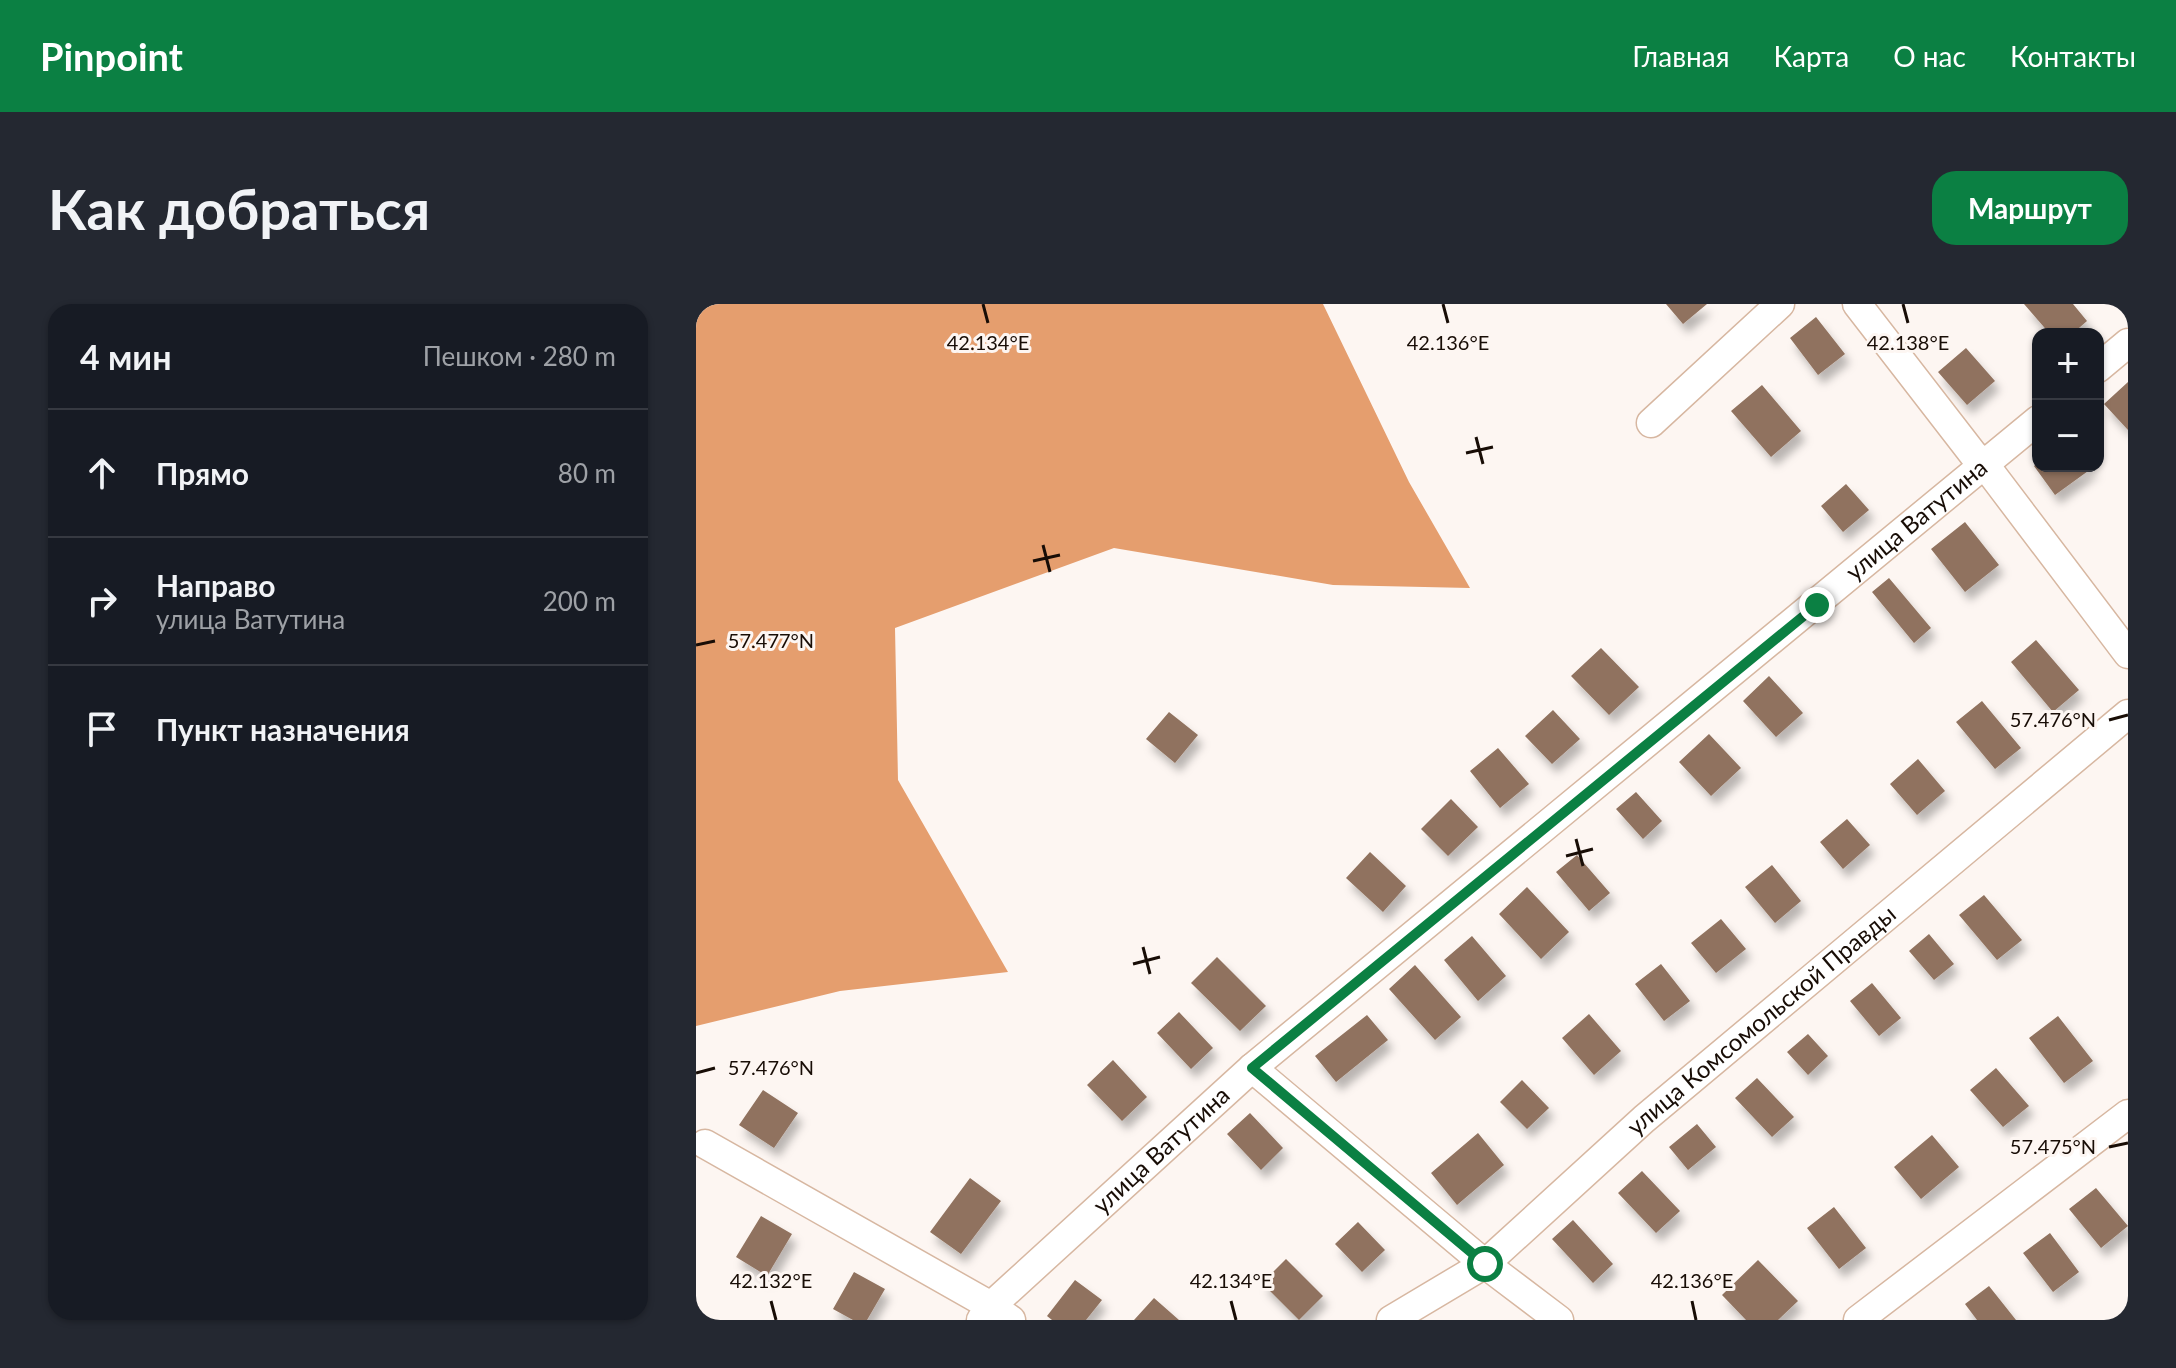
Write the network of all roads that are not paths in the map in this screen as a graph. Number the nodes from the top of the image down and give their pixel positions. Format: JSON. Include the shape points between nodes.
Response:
{"nodes":[{"id":1,"x":1780,"y":304,"type":"edge"},
{"id":2,"x":1857,"y":304,"type":"edge"},
{"id":3,"x":2128,"y":343,"type":"edge"},
{"id":4,"x":2104,"y":363,"type":"edge"},
{"id":5,"x":1651,"y":423,"type":"dead end"},
{"id":6,"x":2032,"y":425,"type":"edge"},
{"id":7,"x":1985,"y":465,"type":"junction"},
{"id":8,"x":2128,"y":654,"type":"edge"},
{"id":9,"x":2128,"y":714,"type":"edge"},
{"id":10,"x":1252,"y":1068,"type":"junction"},
{"id":11,"x":2128,"y":1114,"type":"edge"},
{"id":12,"x":705,"y":1144,"type":"dead end"},
{"id":13,"x":1485,"y":1264,"type":"junction"},
{"id":14,"x":995,"y":1315,"type":"edge"},
{"id":15,"x":1391,"y":1320,"type":"edge"},
{"id":16,"x":1559,"y":1320,"type":"edge"},
{"id":17,"x":1858,"y":1320,"type":"edge"}],
"edges":[{"from":1,"to":5,"type":"street"},
{"from":2,"to":7,"type":"street"},
{"from":3,"to":4,"type":"street"},
{"from":6,"to":7,"type":"street","name":"улица Ватутина"},
{"from":7,"to":8,"type":"street"},
{"from":7,"to":10,"type":"street","name":"улица Ватутина"},
{"from":9,"to":13,"type":"street","name":"улица Комсомольской Правды","via":[[1644,1119]]},
{"from":10,"to":13,"type":"street"},
{"from":10,"to":14,"type":"street","name":"улица Ватутина"},
{"from":11,"to":17,"type":"street"},
{"from":12,"to":14,"type":"street"},
{"from":13,"to":15,"type":"street","name":"улица Комсомольской Правды"},
{"from":13,"to":16,"type":"street"}]}
